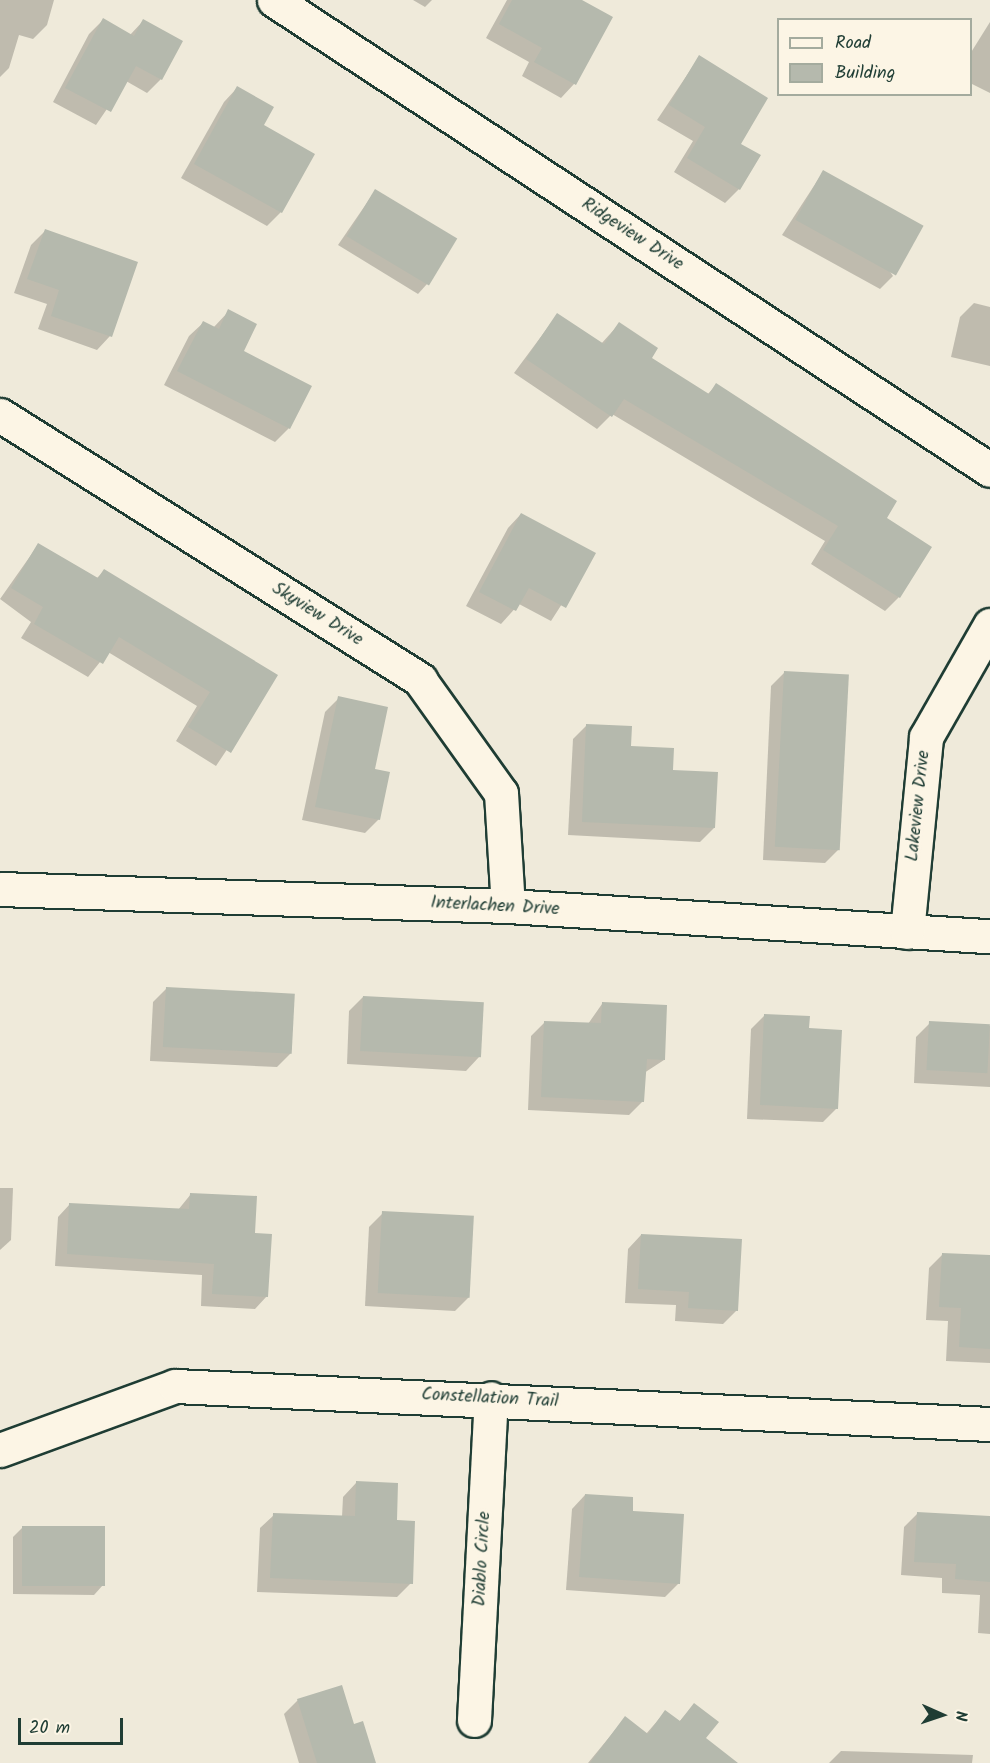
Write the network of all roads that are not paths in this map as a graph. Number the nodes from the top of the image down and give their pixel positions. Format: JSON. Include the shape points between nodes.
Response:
{"nodes":[{"id":1,"x":273,"y":0,"type":"edge"},
{"id":2,"x":0,"y":415,"type":"edge"},
{"id":3,"x":990,"y":470,"type":"edge"},
{"id":4,"x":990,"y":625,"type":"edge"},
{"id":5,"x":0,"y":889,"type":"edge"},
{"id":6,"x":508,"y":906,"type":"junction"},
{"id":7,"x":907,"y":932,"type":"junction"},
{"id":8,"x":990,"y":936,"type":"edge"},
{"id":9,"x":491,"y":1398,"type":"junction"},
{"id":10,"x":990,"y":1424,"type":"edge"},
{"id":11,"x":0,"y":1450,"type":"edge"},
{"id":12,"x":474,"y":1720,"type":"dead end"}],
"edges":[{"from":1,"to":3,"type":"street","name":"Ridgeview Drive"},
{"from":2,"to":6,"type":"street","name":"Skyview Drive","via":[[420,680],[501,793]]},
{"from":4,"to":7,"type":"street","name":"Lakeview Drive","via":[[926,736]]},
{"from":5,"to":6,"type":"street","name":"Interlachen Drive"},
{"from":6,"to":7,"type":"street","name":"Interlachen Drive"},
{"from":7,"to":8,"type":"street","name":"Interlachen Drive"},
{"from":9,"to":10,"type":"street","name":"Constellation Trail"},
{"from":9,"to":11,"type":"street","name":"Constellation Trail","via":[[175,1386]]},
{"from":9,"to":12,"type":"street","name":"Diablo Circle"}]}
